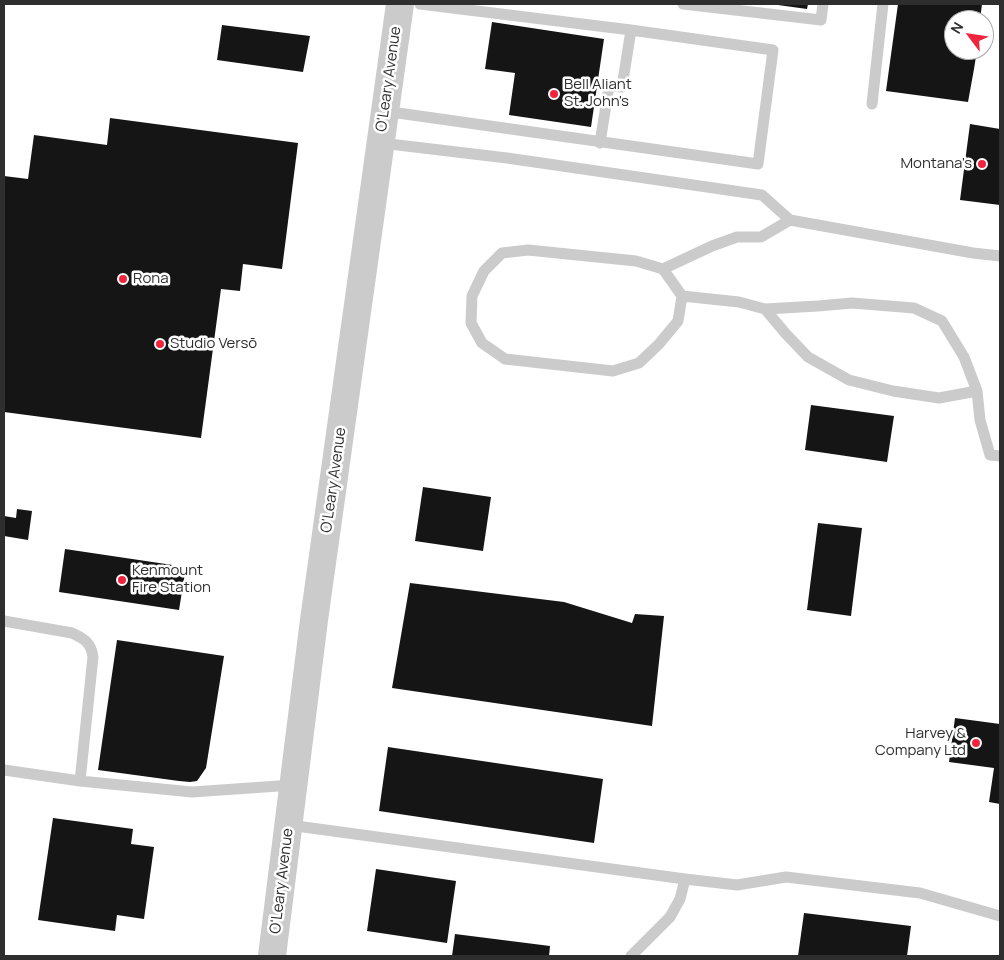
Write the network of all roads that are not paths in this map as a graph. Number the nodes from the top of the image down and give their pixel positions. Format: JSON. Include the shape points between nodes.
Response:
{"nodes":[{"id":1,"x":400,"y":4,"type":"edge"},
{"id":2,"x":420,"y":4,"type":"edge"},
{"id":3,"x":683,"y":4,"type":"edge"},
{"id":4,"x":823,"y":4,"type":"edge"},
{"id":5,"x":883,"y":4,"type":"edge"},
{"id":6,"x":631,"y":30,"type":"junction"},
{"id":7,"x":872,"y":104,"type":"dead end"},
{"id":8,"x":384,"y":111,"type":"junction"},
{"id":9,"x":380,"y":143,"type":"junction"},
{"id":10,"x":600,"y":143,"type":"junction"},
{"id":11,"x":790,"y":220,"type":"junction"},
{"id":12,"x":1000,"y":256,"type":"edge"},
{"id":13,"x":663,"y":268,"type":"junction"},
{"id":14,"x":682,"y":296,"type":"junction"},
{"id":15,"x":766,"y":309,"type":"junction"},
{"id":16,"x":977,"y":391,"type":"junction"},
{"id":17,"x":1000,"y":456,"type":"edge"},
{"id":18,"x":4,"y":621,"type":"edge"},
{"id":19,"x":4,"y":770,"type":"edge"},
{"id":20,"x":80,"y":781,"type":"junction"},
{"id":21,"x":293,"y":785,"type":"junction"},
{"id":22,"x":289,"y":825,"type":"junction"},
{"id":23,"x":685,"y":879,"type":"junction"},
{"id":24,"x":1000,"y":916,"type":"edge"},
{"id":25,"x":634,"y":955,"type":"edge"},
{"id":26,"x":272,"y":956,"type":"edge"}],
"edges":[{"from":1,"to":8,"type":"street","name":"O'Leary Avenue"},
{"from":2,"to":6,"type":"lane"},
{"from":3,"to":4,"type":"lane","via":[[821,20]]},
{"from":5,"to":7,"type":"lane"},
{"from":6,"to":10,"type":"lane","via":[[622,87],[609,86]]},
{"from":6,"to":10,"type":"lane","via":[[773,50],[758,164]]},
{"from":8,"to":9,"type":"street","name":"O'Leary Avenue"},
{"from":8,"to":10,"type":"lane"},
{"from":9,"to":11,"type":"lane","via":[[762,195]]},
{"from":9,"to":21,"type":"street","name":"O'Leary Avenue"},
{"from":11,"to":12,"type":"lane"},
{"from":11,"to":13,"type":"lane","via":[[762,237],[737,238]]},
{"from":13,"to":14,"type":"lane"},
{"from":13,"to":14,"type":"lane","via":[[636,261],[528,250],[502,253],[484,271],[472,296],[472,323],[482,343],[505,359],[613,371],[639,363],[659,344],[678,321]]},
{"from":14,"to":15,"type":"lane","via":[[739,302]]},
{"from":15,"to":16,"type":"lane","via":[[808,357],[849,380],[939,398]]},
{"from":15,"to":16,"type":"lane","via":[[852,303],[914,308],[942,321],[964,357]]},
{"from":16,"to":17,"type":"lane","via":[[980,420],[990,454]]},
{"from":18,"to":20,"type":"lane","via":[[72,634],[82,638],[92,650],[94,657]]},
{"from":19,"to":20,"type":"lane"},
{"from":20,"to":21,"type":"lane","via":[[192,792]]},
{"from":21,"to":22,"type":"street","name":"O'Leary Avenue"},
{"from":22,"to":23,"type":"lane"},
{"from":22,"to":26,"type":"street","name":"O'Leary Avenue"},
{"from":23,"to":24,"type":"lane","via":[[737,885],[786,877],[920,893]]},
{"from":23,"to":25,"type":"lane","via":[[680,899],[670,917]]}]}
